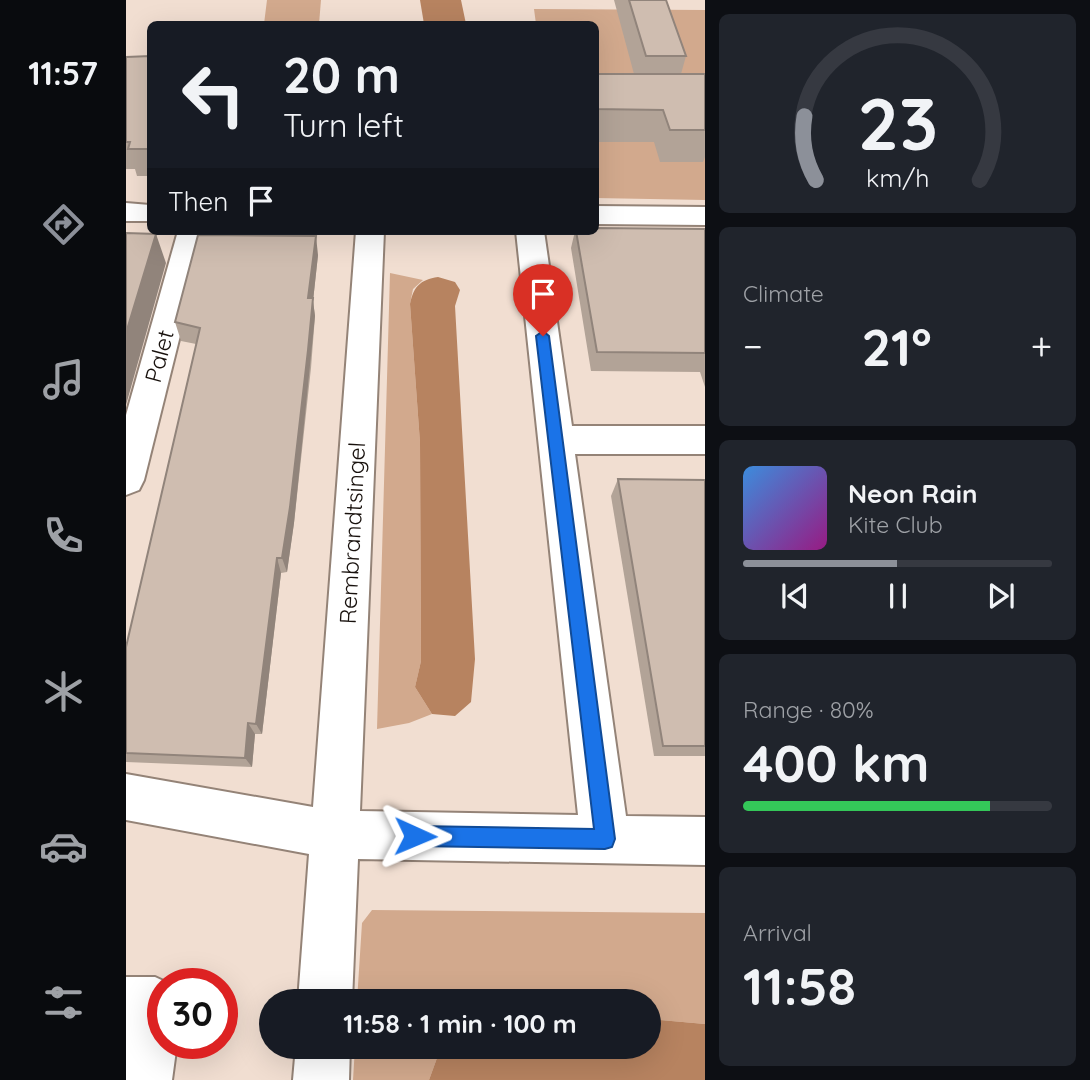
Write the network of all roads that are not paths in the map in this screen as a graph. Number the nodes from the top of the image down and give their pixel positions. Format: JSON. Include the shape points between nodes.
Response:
{"nodes":[{"id":1,"x":126,"y":212,"type":"edge"},
{"id":2,"x":147,"y":212,"type":"edge"},
{"id":3,"x":599,"y":215,"type":"edge"},
{"id":4,"x":705,"y":216,"type":"edge"},
{"id":5,"x":191,"y":235,"type":"edge"},
{"id":6,"x":370,"y":235,"type":"edge"},
{"id":7,"x":530,"y":235,"type":"edge"},
{"id":8,"x":556,"y":440,"type":"junction"},
{"id":9,"x":705,"y":440,"type":"edge"},
{"id":10,"x":126,"y":480,"type":"edge"},
{"id":11,"x":126,"y":797,"type":"edge"},
{"id":12,"x":334,"y":835,"type":"junction"},
{"id":13,"x":605,"y":839,"type":"junction"},
{"id":14,"x":705,"y":841,"type":"edge"},
{"id":15,"x":326,"y":989,"type":"edge"},
{"id":16,"x":126,"y":1004,"type":"edge"},
{"id":17,"x":322,"y":1059,"type":"edge"},
{"id":18,"x":144,"y":1080,"type":"edge"},
{"id":19,"x":321,"y":1080,"type":"edge"}],
"edges":[{"from":1,"to":2,"type":"street"},
{"from":3,"to":4,"type":"street"},
{"from":5,"to":10,"type":"street","name":"Palet"},
{"from":6,"to":12,"type":"street","name":"Rembrandtsingel"},
{"from":7,"to":8,"type":"street"},
{"from":8,"to":9,"type":"street"},
{"from":8,"to":13,"type":"street"},
{"from":11,"to":12,"type":"street"},
{"from":12,"to":13,"type":"street"},
{"from":12,"to":15,"type":"street","name":"Rembrandtsingel"},
{"from":13,"to":14,"type":"street"},
{"from":16,"to":18,"type":"street","via":[[155,1004]]},
{"from":17,"to":19,"type":"street"}]}
